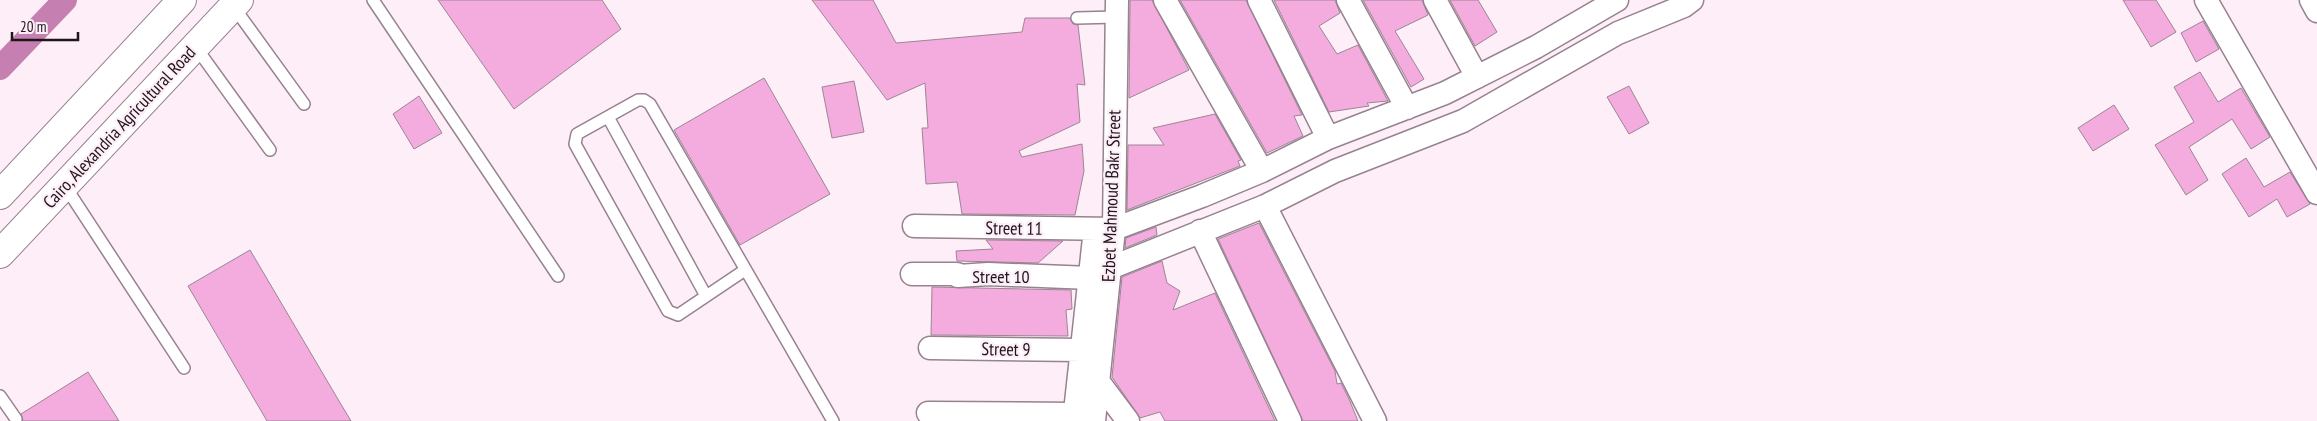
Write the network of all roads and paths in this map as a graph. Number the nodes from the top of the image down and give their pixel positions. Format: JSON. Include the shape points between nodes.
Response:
{"nodes":[{"id":1,"x":182,"y":0,"type":"edge"},
{"id":2,"x":373,"y":0,"type":"edge"},
{"id":3,"x":1165,"y":0,"type":"edge"},
{"id":4,"x":1259,"y":0,"type":"edge"},
{"id":5,"x":1348,"y":0,"type":"edge"},
{"id":6,"x":1435,"y":0,"type":"edge"},
{"id":7,"x":1617,"y":0,"type":"edge"},
{"id":8,"x":1692,"y":0,"type":"edge"},
{"id":9,"x":2206,"y":0,"type":"edge"},
{"id":10,"x":2311,"y":0,"type":"edge"},
{"id":11,"x":236,"y":3,"type":"edge"},
{"id":12,"x":1116,"y":9,"type":"edge"},
{"id":13,"x":2317,"y":11,"type":"edge"},
{"id":14,"x":1077,"y":18,"type":"dead end"},
{"id":15,"x":195,"y":46,"type":"junction"},
{"id":16,"x":1477,"y":77,"type":"junction"},
{"id":17,"x":304,"y":104,"type":"dead end"},
{"id":18,"x":1407,"y":108,"type":"junction"},
{"id":19,"x":76,"y":112,"type":"junction"},
{"id":20,"x":608,"y":117,"type":"junction"},
{"id":21,"x":1328,"y":138,"type":"junction"},
{"id":22,"x":107,"y":141,"type":"junction"},
{"id":23,"x":270,"y":150,"type":"dead end"},
{"id":24,"x":1262,"y":171,"type":"junction"},
{"id":25,"x":65,"y":186,"type":"junction"},
{"id":26,"x":2317,"y":193,"type":"edge"},
{"id":27,"x":0,"y":195,"type":"edge"},
{"id":28,"x":1265,"y":206,"type":"junction"},
{"id":29,"x":914,"y":226,"type":"dead end"},
{"id":30,"x":1104,"y":229,"type":"junction"},
{"id":31,"x":1200,"y":230,"type":"junction"},
{"id":32,"x":0,"y":254,"type":"edge"},
{"id":33,"x":745,"y":270,"type":"junction"},
{"id":34,"x":1100,"y":273,"type":"junction"},
{"id":35,"x":912,"y":274,"type":"dead end"},
{"id":36,"x":558,"y":276,"type":"dead end"},
{"id":37,"x":706,"y":296,"type":"junction"},
{"id":38,"x":930,"y":348,"type":"dead end"},
{"id":39,"x":1082,"y":350,"type":"junction"},
{"id":40,"x":184,"y":368,"type":"dead end"},
{"id":41,"x":1098,"y":381,"type":"junction"},
{"id":42,"x":0,"y":396,"type":"edge"},
{"id":43,"x":928,"y":413,"type":"dead end"},
{"id":44,"x":16,"y":419,"type":"dead end"},
{"id":45,"x":1081,"y":419,"type":"edge"},
{"id":46,"x":833,"y":421,"type":"edge"},
{"id":47,"x":1128,"y":421,"type":"edge"},
{"id":48,"x":1290,"y":421,"type":"edge"},
{"id":49,"x":1375,"y":421,"type":"edge"}],
"edges":[{"from":1,"to":19,"type":"highway"},
{"from":2,"to":36,"type":"lane"},
{"from":3,"to":24,"type":"street"},
{"from":4,"to":21,"type":"street"},
{"from":5,"to":18,"type":"street"},
{"from":6,"to":16,"type":"street"},
{"from":7,"to":16,"type":"street"},
{"from":8,"to":28,"type":"street","via":[[1618,32],[1463,121],[1335,171]]},
{"from":9,"to":26,"type":"street"},
{"from":10,"to":13,"type":"street"},
{"from":11,"to":15,"type":"highway","name":"Cairo, Alexandria Agricultural Road"},
{"from":11,"to":17,"type":"lane"},
{"from":12,"to":14,"type":"lane"},
{"from":12,"to":30,"type":"street","name":"Ezbet Mahmoud Bakr Street"},
{"from":15,"to":22,"type":"highway","name":"Cairo, Alexandria Agricultural Road"},
{"from":15,"to":23,"type":"lane"},
{"from":16,"to":18,"type":"street"},
{"from":18,"to":21,"type":"street"},
{"from":19,"to":22,"type":"highway"},
{"from":19,"to":27,"type":"highway"},
{"from":20,"to":33,"type":"lane","via":[[638,100],[650,104]]},
{"from":20,"to":37,"type":"lane"},
{"from":20,"to":37,"type":"lane","via":[[577,134],[575,144],[668,311],[678,314]]},
{"from":21,"to":24,"type":"street"},
{"from":22,"to":25,"type":"highway","name":"Cairo, Alexandria Agricultural Road"},
{"from":24,"to":30,"type":"street"},
{"from":25,"to":32,"type":"highway","name":"Cairo, Alexandria Agricultural Road"},
{"from":25,"to":40,"type":"lane"},
{"from":28,"to":31,"type":"street"},
{"from":28,"to":49,"type":"street"},
{"from":29,"to":30,"type":"street","name":"Street 11"},
{"from":30,"to":34,"type":"street","name":"Ezbet Mahmoud Bakr Street"},
{"from":31,"to":34,"type":"street"},
{"from":31,"to":48,"type":"street"},
{"from":33,"to":37,"type":"lane"},
{"from":33,"to":46,"type":"lane"},
{"from":34,"to":35,"type":"street","name":"Street 10"},
{"from":34,"to":39,"type":"street","name":"Ezbet Mahmoud Bakr Street"},
{"from":34,"to":41,"type":"street","name":"Ezbet Mahmoud Bakr Street"},
{"from":38,"to":39,"type":"street","name":"Street 9"},
{"from":39,"to":45,"type":"street","name":"Ezbet Mahmoud Bakr Street"},
{"from":41,"to":45,"type":"street","name":"Ezbet Mahmoud Bakr Street"},
{"from":41,"to":47,"type":"street"},
{"from":42,"to":44,"type":"lane"},
{"from":43,"to":45,"type":"street"}]}
